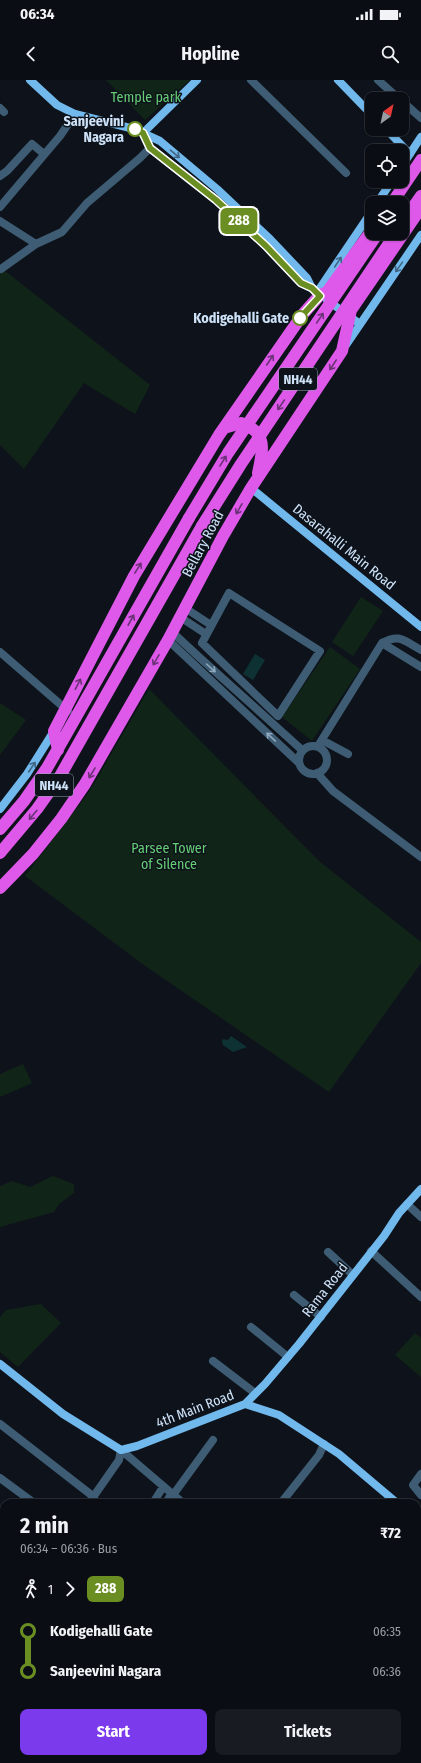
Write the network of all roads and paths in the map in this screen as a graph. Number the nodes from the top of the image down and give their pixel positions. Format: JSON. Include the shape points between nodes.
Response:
{"nodes":[{"id":1,"x":30,"y":80,"type":"edge"},
{"id":2,"x":197,"y":80,"type":"edge"},
{"id":3,"x":378,"y":80,"type":"edge"},
{"id":4,"x":342,"y":81,"type":"edge"},
{"id":5,"x":256,"y":82,"type":"edge"},
{"id":6,"x":391,"y":92,"type":"edge"},
{"id":7,"x":365,"y":106,"type":"edge"},
{"id":8,"x":409,"y":108,"type":"edge"},
{"id":9,"x":75,"y":114,"type":"junction"},
{"id":10,"x":421,"y":118,"type":"edge"},
{"id":11,"x":143,"y":133,"type":"junction"},
{"id":12,"x":393,"y":136,"type":"edge"},
{"id":13,"x":421,"y":137,"type":"edge"},
{"id":14,"x":150,"y":148,"type":"junction"},
{"id":15,"x":44,"y":154,"type":"junction"},
{"id":16,"x":410,"y":154,"type":"joint"},
{"id":17,"x":421,"y":160,"type":"edge"},
{"id":18,"x":421,"y":168,"type":"edge"},
{"id":19,"x":346,"y":173,"type":"dead end"},
{"id":20,"x":0,"y":176,"type":"edge"},
{"id":21,"x":397,"y":196,"type":"edge"},
{"id":22,"x":403,"y":196,"type":"edge"},
{"id":23,"x":421,"y":196,"type":"edge"},
{"id":24,"x":0,"y":207,"type":"edge"},
{"id":25,"x":421,"y":208,"type":"edge"},
{"id":26,"x":409,"y":214,"type":"edge"},
{"id":27,"x":0,"y":221,"type":"edge"},
{"id":28,"x":365,"y":221,"type":"edge"},
{"id":29,"x":421,"y":235,"type":"edge"},
{"id":30,"x":365,"y":240,"type":"edge"},
{"id":31,"x":373,"y":240,"type":"edge"},
{"id":32,"x":391,"y":240,"type":"edge"},
{"id":33,"x":36,"y":244,"type":"junction"},
{"id":34,"x":1,"y":269,"type":"dead end"},
{"id":35,"x":316,"y":292,"type":"junction"},
{"id":36,"x":349,"y":315,"type":"junction"},
{"id":37,"x":360,"y":324,"type":"junction"},
{"id":38,"x":342,"y":351,"type":"junction"},
{"id":39,"x":224,"y":428,"type":"junction"},
{"id":40,"x":258,"y":478,"type":"junction"},
{"id":41,"x":251,"y":488,"type":"junction"},
{"id":42,"x":183,"y":612,"type":"junction"},
{"id":43,"x":212,"y":625,"type":"junction"},
{"id":44,"x":421,"y":627,"type":"edge"},
{"id":45,"x":206,"y":634,"type":"junction"},
{"id":46,"x":170,"y":636,"type":"junction"},
{"id":47,"x":382,"y":643,"type":"junction"},
{"id":48,"x":421,"y":650,"type":"edge"},
{"id":49,"x":0,"y":652,"type":"edge"},
{"id":50,"x":421,"y":667,"type":"edge"},
{"id":51,"x":65,"y":709,"type":"junction"},
{"id":52,"x":77,"y":717,"type":"junction"},
{"id":53,"x":54,"y":731,"type":"junction"},
{"id":54,"x":320,"y":743,"type":"junction"},
{"id":55,"x":58,"y":750,"type":"junction"},
{"id":56,"x":302,"y":750,"type":"junction"},
{"id":57,"x":348,"y":754,"type":"dead end"},
{"id":58,"x":299,"y":763,"type":"junction"},
{"id":59,"x":318,"y":773,"type":"junction"},
{"id":60,"x":0,"y":809,"type":"edge"},
{"id":61,"x":0,"y":829,"type":"edge"},
{"id":62,"x":0,"y":853,"type":"edge"},
{"id":63,"x":421,"y":857,"type":"edge"},
{"id":64,"x":0,"y":888,"type":"edge"},
{"id":65,"x":421,"y":1189,"type":"edge"},
{"id":66,"x":408,"y":1204,"type":"junction"},
{"id":67,"x":421,"y":1217,"type":"edge"},
{"id":68,"x":371,"y":1251,"type":"junction"},
{"id":69,"x":328,"y":1252,"type":"dead end"},
{"id":70,"x":353,"y":1275,"type":"junction"},
{"id":71,"x":294,"y":1295,"type":"dead end"},
{"id":72,"x":421,"y":1297,"type":"edge"},
{"id":73,"x":321,"y":1317,"type":"junction"},
{"id":74,"x":252,"y":1327,"type":"dead end"},
{"id":75,"x":288,"y":1357,"type":"junction"},
{"id":76,"x":213,"y":1360,"type":"dead end"},
{"id":77,"x":0,"y":1364,"type":"edge"},
{"id":78,"x":255,"y":1394,"type":"junction"},
{"id":79,"x":245,"y":1404,"type":"junction"},
{"id":80,"x":0,"y":1424,"type":"edge"},
{"id":81,"x":213,"y":1440,"type":"dead end"},
{"id":82,"x":324,"y":1444,"type":"junction"},
{"id":83,"x":121,"y":1450,"type":"junction"},
{"id":84,"x":421,"y":1474,"type":"edge"},
{"id":85,"x":0,"y":1478,"type":"edge"},
{"id":86,"x":164,"y":1487,"type":"junction"},
{"id":87,"x":172,"y":1495,"type":"junction"},
{"id":88,"x":421,"y":1495,"type":"edge"},
{"id":89,"x":29,"y":1499,"type":"edge"},
{"id":90,"x":90,"y":1499,"type":"edge"},
{"id":91,"x":92,"y":1499,"type":"edge"},
{"id":92,"x":156,"y":1499,"type":"edge"},
{"id":93,"x":169,"y":1499,"type":"edge"},
{"id":94,"x":178,"y":1499,"type":"edge"},
{"id":95,"x":284,"y":1499,"type":"edge"},
{"id":96,"x":391,"y":1499,"type":"edge"}],
"edges":[{"from":1,"to":9,"type":"street","via":[[57,105]]},
{"from":2,"to":11,"type":"street"},
{"from":3,"to":6,"type":"street"},
{"from":4,"to":7,"type":"street"},
{"from":5,"to":19,"type":"street"},
{"from":8,"to":10,"type":"street"},
{"from":9,"to":11,"type":"street","via":[[119,124]]},
{"from":9,"to":15,"type":"street"},
{"from":11,"to":14,"type":"street"},
{"from":11,"to":35,"type":"street","one_way":true,"via":[[160,141],[217,189],[308,278]]},
{"from":12,"to":16,"type":"street"},
{"from":13,"to":16,"type":"street"},
{"from":14,"to":33,"type":"street","via":[[88,203],[62,232]]},
{"from":14,"to":35,"type":"street","via":[[216,200],[266,246],[301,283]]},
{"from":15,"to":20,"type":"street","via":[[32,144]]},
{"from":15,"to":24,"type":"street"},
{"from":17,"to":21,"type":"highway"},
{"from":18,"to":22,"type":"highway"},
{"from":23,"to":26,"type":"highway"},
{"from":25,"to":36,"type":"highway","name":"Bellary Road"},
{"from":27,"to":33,"type":"street"},
{"from":35,"to":28,"type":"street","one_way":true},
{"from":29,"to":37,"type":"street","one_way":true},
{"from":30,"to":35,"type":"highway","via":[[327,292]]},
{"from":52,"to":31,"type":"highway","name":"Bellary Road","number":"NH44","one_way":true,"bridge":true,"via":[[228,453]]},
{"from":32,"to":62,"type":"highway","name":"Bellary Road","number":"NH44","one_way":true,"bridge":true,"via":[[202,526],[60,778]]},
{"from":33,"to":34,"type":"street"},
{"from":35,"to":36,"type":"street"},
{"from":39,"to":35,"type":"highway","one_way":true},
{"from":36,"to":37,"type":"street"},
{"from":36,"to":38,"type":"highway","name":"Bellary Road"},
{"from":37,"to":38,"type":"street"},
{"from":38,"to":40,"type":"highway","name":"Bellary Road","one_way":true},
{"from":39,"to":40,"type":"highway","via":[[241,423],[256,430],[262,443]]},
{"from":51,"to":39,"type":"highway","one_way":true,"via":[[134,576]]},
{"from":40,"to":41,"type":"highway","name":"Bellary Road"},
{"from":41,"to":42,"type":"highway","name":"Bellary Road","one_way":true},
{"from":41,"to":44,"type":"street","name":"Dasarahalli Main Road"},
{"from":42,"to":43,"type":"street"},
{"from":42,"to":45,"type":"street"},
{"from":42,"to":46,"type":"highway","name":"Bellary Road"},
{"from":43,"to":45,"type":"street"},
{"from":43,"to":45,"type":"street","via":[[229,593],[320,650],[278,716],[202,643]]},
{"from":46,"to":56,"type":"street","one_way":true,"via":[[199,658]]},
{"from":58,"to":46,"type":"street","one_way":true},
{"from":46,"to":64,"type":"highway","name":"Bellary Road","one_way":true,"via":[[85,784],[32,854]]},
{"from":47,"to":48,"type":"street","via":[[393,637],[399,638]]},
{"from":47,"to":50,"type":"street"},
{"from":47,"to":54,"type":"street"},
{"from":49,"to":51,"type":"street"},
{"from":51,"to":52,"type":"street"},
{"from":51,"to":53,"type":"highway"},
{"from":52,"to":55,"type":"highway","name":"Bellary Road","number":"NH44"},
{"from":53,"to":55,"type":"highway"},
{"from":60,"to":53,"type":"street","one_way":true,"via":[[27,774]]},
{"from":54,"to":56,"type":"street"},
{"from":54,"to":57,"type":"street"},
{"from":54,"to":59,"type":"street","via":[[328,760]]},
{"from":55,"to":61,"type":"highway","name":"Bellary Road","number":"NH44","via":[[24,801]]},
{"from":56,"to":58,"type":"street"},
{"from":58,"to":59,"type":"street","via":[[308,773]]},
{"from":59,"to":63,"type":"street","via":[[333,791]]},
{"from":65,"to":66,"type":"street","name":"Rama Road"},
{"from":66,"to":67,"type":"street"},
{"from":66,"to":68,"type":"street","name":"Rama Road"},
{"from":68,"to":70,"type":"street","name":"Rama Road"},
{"from":68,"to":72,"type":"street"},
{"from":69,"to":70,"type":"street"},
{"from":70,"to":73,"type":"street","name":"Rama Road"},
{"from":71,"to":73,"type":"street"},
{"from":73,"to":75,"type":"street","name":"Rama Road"},
{"from":74,"to":75,"type":"street"},
{"from":75,"to":78,"type":"street","name":"Rama Road"},
{"from":76,"to":78,"type":"street"},
{"from":77,"to":83,"type":"street","via":[[63,1414]]},
{"from":78,"to":79,"type":"street","name":"Rama Road"},
{"from":79,"to":82,"type":"street","name":"4th Main Road","via":[[279,1415]]},
{"from":79,"to":83,"type":"street","name":"4th Main Road"},
{"from":80,"to":90,"type":"street"},
{"from":81,"to":87,"type":"street"},
{"from":82,"to":95,"type":"street","via":[[319,1455]]},
{"from":82,"to":96,"type":"street","name":"4th Main Road"},
{"from":83,"to":86,"type":"street"},
{"from":83,"to":91,"type":"street","via":[[119,1460]]},
{"from":84,"to":88,"type":"street","via":[[413,1485]]},
{"from":85,"to":89,"type":"street"},
{"from":86,"to":87,"type":"street"},
{"from":86,"to":92,"type":"street"},
{"from":87,"to":93,"type":"street"},
{"from":87,"to":94,"type":"street"}]}
